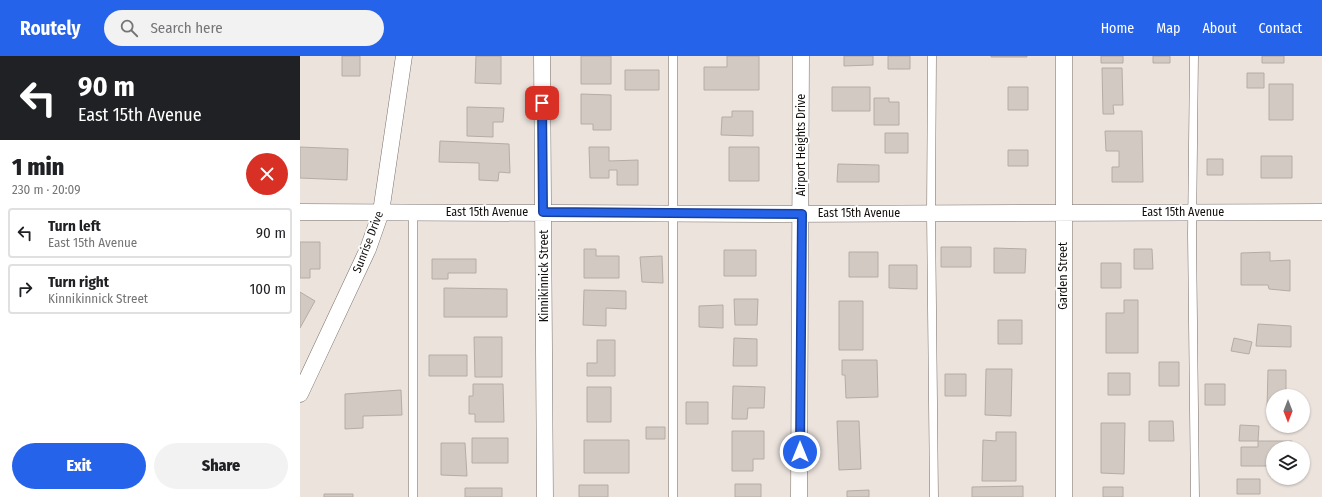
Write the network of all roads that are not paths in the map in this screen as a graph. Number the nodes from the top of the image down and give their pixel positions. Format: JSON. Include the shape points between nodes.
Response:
{"nodes":[{"id":1,"x":404,"y":56,"type":"edge"},
{"id":2,"x":542,"y":56,"type":"edge"},
{"id":3,"x":673,"y":56,"type":"edge"},
{"id":4,"x":801,"y":56,"type":"edge"},
{"id":5,"x":932,"y":56,"type":"edge"},
{"id":6,"x":1064,"y":56,"type":"edge"},
{"id":7,"x":1194,"y":56,"type":"edge"},
{"id":8,"x":300,"y":212,"type":"edge"},
{"id":9,"x":381,"y":212,"type":"junction"},
{"id":10,"x":413,"y":212,"type":"junction"},
{"id":11,"x":543,"y":212,"type":"junction"},
{"id":12,"x":1063,"y":212,"type":"junction"},
{"id":13,"x":1192,"y":212,"type":"junction"},
{"id":14,"x":1322,"y":212,"type":"edge"},
{"id":15,"x":672,"y":213,"type":"junction"},
{"id":16,"x":931,"y":213,"type":"junction"},
{"id":17,"x":802,"y":214,"type":"junction"},
{"id":18,"x":300,"y":394,"type":"edge"},
{"id":19,"x":413,"y":497,"type":"edge"},
{"id":20,"x":545,"y":497,"type":"edge"},
{"id":21,"x":673,"y":497,"type":"edge"},
{"id":22,"x":800,"y":497,"type":"edge"},
{"id":23,"x":934,"y":497,"type":"edge"},
{"id":24,"x":1064,"y":497,"type":"edge"},
{"id":25,"x":1195,"y":497,"type":"edge"}],
"edges":[{"from":1,"to":9,"type":"street","name":"Sunrise Drive"},
{"from":2,"to":11,"type":"street","name":"Kinnikinnick Street"},
{"from":3,"to":15,"type":"lane"},
{"from":4,"to":17,"type":"street","name":"Airport Heights Drive"},
{"from":5,"to":16,"type":"lane"},
{"from":6,"to":12,"type":"street","name":"Garden Street"},
{"from":7,"to":13,"type":"lane"},
{"from":8,"to":9,"type":"street","name":"East 15th Avenue"},
{"from":9,"to":10,"type":"street","name":"East 15th Avenue"},
{"from":9,"to":18,"type":"street","name":"Sunrise Drive","via":[[368,249]]},
{"from":10,"to":11,"type":"street","name":"East 15th Avenue"},
{"from":10,"to":19,"type":"lane"},
{"from":11,"to":15,"type":"street","name":"East 15th Avenue"},
{"from":11,"to":20,"type":"street","name":"Kinnikinnick Street"},
{"from":12,"to":13,"type":"street","name":"East 15th Avenue"},
{"from":12,"to":16,"type":"street","name":"East 15th Avenue"},
{"from":12,"to":24,"type":"street","name":"Garden Street"},
{"from":13,"to":14,"type":"street","name":"East 15th Avenue"},
{"from":13,"to":25,"type":"lane"},
{"from":15,"to":17,"type":"street","name":"East 15th Avenue"},
{"from":15,"to":21,"type":"lane"},
{"from":16,"to":17,"type":"street","name":"East 15th Avenue"},
{"from":16,"to":23,"type":"lane"},
{"from":17,"to":22,"type":"street","name":"Airport Heights Drive"}]}
